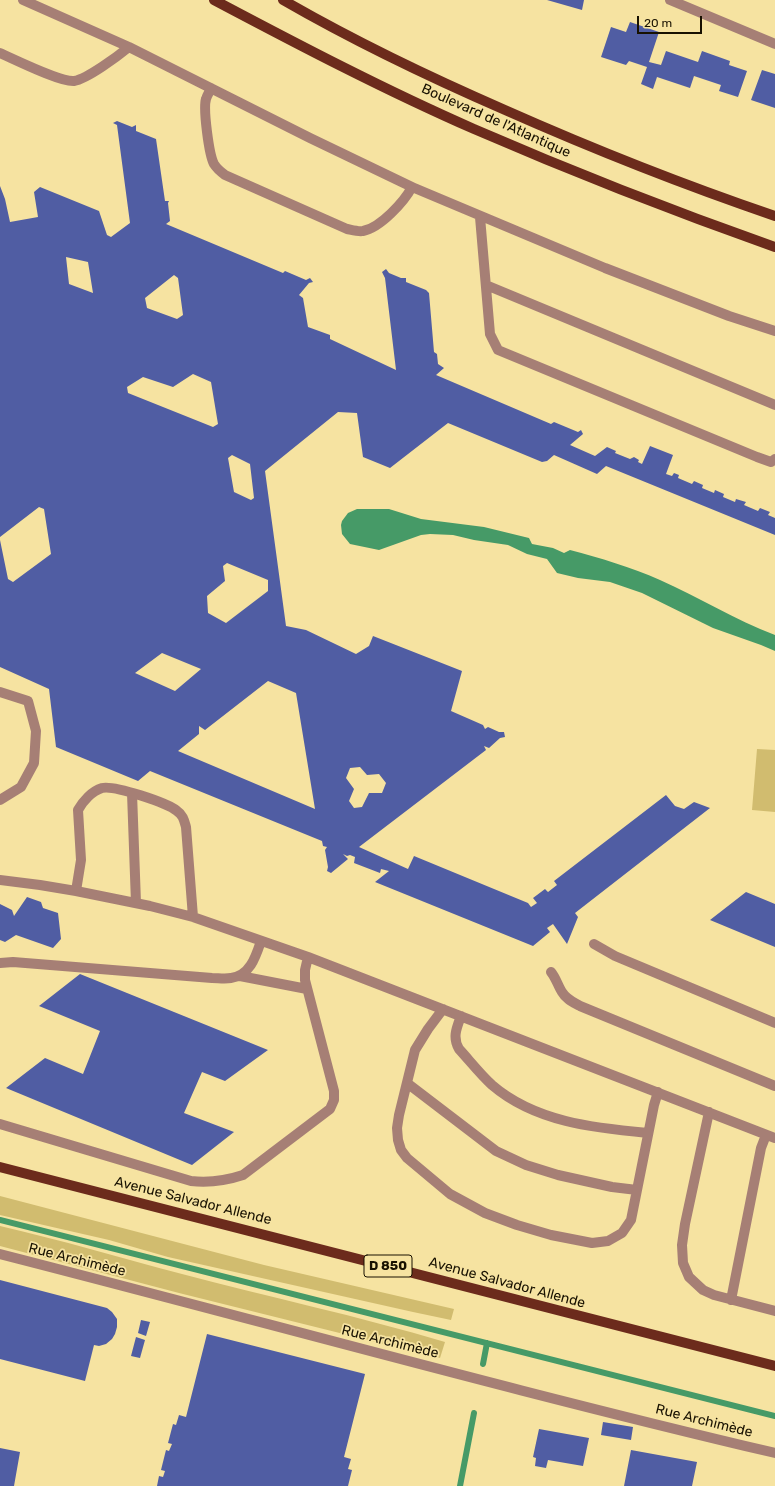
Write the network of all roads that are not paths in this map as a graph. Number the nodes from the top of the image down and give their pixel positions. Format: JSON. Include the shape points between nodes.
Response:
{"nodes":[{"id":1,"x":23,"y":0,"type":"edge"},
{"id":2,"x":214,"y":0,"type":"edge"},
{"id":3,"x":283,"y":0,"type":"edge"},
{"id":4,"x":670,"y":0,"type":"edge"},
{"id":5,"x":775,"y":44,"type":"edge"},
{"id":6,"x":129,"y":47,"type":"junction"},
{"id":7,"x":0,"y":53,"type":"edge"},
{"id":8,"x":211,"y":88,"type":"junction"},
{"id":9,"x":412,"y":187,"type":"junction"},
{"id":10,"x":775,"y":216,"type":"edge"},
{"id":11,"x":480,"y":217,"type":"junction"},
{"id":12,"x":775,"y":247,"type":"edge"},
{"id":13,"x":486,"y":285,"type":"junction"},
{"id":14,"x":775,"y":331,"type":"edge"},
{"id":15,"x":775,"y":405,"type":"edge"},
{"id":16,"x":775,"y":459,"type":"edge"},
{"id":17,"x":0,"y":692,"type":"edge"},
{"id":18,"x":132,"y":793,"type":"junction"},
{"id":19,"x":0,"y":800,"type":"edge"},
{"id":20,"x":0,"y":880,"type":"edge"},
{"id":21,"x":76,"y":891,"type":"junction"},
{"id":22,"x":136,"y":903,"type":"junction"},
{"id":23,"x":193,"y":917,"type":"junction"},
{"id":24,"x":261,"y":941,"type":"junction"},
{"id":25,"x":594,"y":944,"type":"dead end"},
{"id":26,"x":308,"y":957,"type":"junction"},
{"id":27,"x":0,"y":964,"type":"edge"},
{"id":28,"x":551,"y":972,"type":"dead end"},
{"id":29,"x":240,"y":976,"type":"junction"},
{"id":30,"x":307,"y":989,"type":"junction"},
{"id":31,"x":443,"y":1009,"type":"junction"},
{"id":32,"x":461,"y":1016,"type":"junction"},
{"id":33,"x":775,"y":1023,"type":"edge"},
{"id":34,"x":407,"y":1083,"type":"junction"},
{"id":35,"x":775,"y":1086,"type":"edge"},
{"id":36,"x":658,"y":1092,"type":"junction"},
{"id":37,"x":709,"y":1112,"type":"junction"},
{"id":38,"x":0,"y":1124,"type":"edge"},
{"id":39,"x":648,"y":1133,"type":"junction"},
{"id":40,"x":770,"y":1136,"type":"edge"},
{"id":41,"x":0,"y":1167,"type":"edge"},
{"id":42,"x":637,"y":1190,"type":"junction"},
{"id":43,"x":0,"y":1254,"type":"edge"},
{"id":44,"x":731,"y":1300,"type":"junction"},
{"id":45,"x":775,"y":1311,"type":"edge"},
{"id":46,"x":775,"y":1366,"type":"edge"},
{"id":47,"x":775,"y":1453,"type":"edge"}],
"edges":[{"from":1,"to":6,"type":"street"},
{"from":2,"to":12,"type":"main road","name":"Boulevard de l'Atlantique","via":[[287,39],[473,128],[647,200]]},
{"from":3,"to":10,"type":"main road","name":"Boulevard de l'Atlantique","via":[[404,64],[501,108],[670,178]]},
{"from":4,"to":5,"type":"street"},
{"from":6,"to":7,"type":"street","via":[[84,78],[75,81],[63,80]]},
{"from":6,"to":8,"type":"street"},
{"from":8,"to":9,"type":"street"},
{"from":8,"to":9,"type":"street","via":[[205,108],[210,150],[213,163],[225,175],[347,229],[363,231],[376,226],[399,206],[407,198]]},
{"from":9,"to":11,"type":"street"},
{"from":11,"to":13,"type":"street"},
{"from":11,"to":14,"type":"street","via":[[729,316]]},
{"from":13,"to":15,"type":"street"},
{"from":13,"to":16,"type":"street","via":[[490,334],[498,350],[757,458],[771,462]]},
{"from":17,"to":19,"type":"street","via":[[28,701],[36,731],[34,763],[21,787]]},
{"from":18,"to":21,"type":"street","via":[[110,787],[102,788],[81,804],[78,810],[81,860]]},
{"from":18,"to":22,"type":"street"},
{"from":18,"to":23,"type":"street","via":[[170,806],[183,817]]},
{"from":20,"to":21,"type":"street"},
{"from":21,"to":22,"type":"street"},
{"from":22,"to":23,"type":"street"},
{"from":23,"to":24,"type":"street"},
{"from":24,"to":26,"type":"street"},
{"from":24,"to":29,"type":"street","via":[[249,968]]},
{"from":25,"to":33,"type":"street","via":[[615,956]]},
{"from":26,"to":30,"type":"street","via":[[305,970]]},
{"from":26,"to":31,"type":"street"},
{"from":27,"to":29,"type":"street","via":[[13,962],[212,978]]},
{"from":28,"to":35,"type":"street","via":[[569,1000]]},
{"from":29,"to":30,"type":"street"},
{"from":30,"to":38,"type":"street","via":[[334,1091],[334,1100],[330,1109],[243,1175],[225,1181],[192,1181]]},
{"from":31,"to":32,"type":"street"},
{"from":31,"to":34,"type":"street","via":[[416,1050]]},
{"from":32,"to":36,"type":"street"},
{"from":32,"to":39,"type":"street","via":[[455,1043],[492,1085],[511,1098],[538,1112],[569,1122]]},
{"from":34,"to":42,"type":"street","via":[[496,1150],[526,1165],[558,1175]]},
{"from":34,"to":42,"type":"street","via":[[397,1128],[401,1150],[406,1158],[450,1194],[485,1213],[551,1235],[592,1243],[608,1241],[622,1233],[631,1220]]},
{"from":36,"to":37,"type":"street"},
{"from":36,"to":39,"type":"street"},
{"from":37,"to":40,"type":"street"},
{"from":37,"to":44,"type":"street","via":[[685,1224],[683,1263],[689,1277],[703,1290]]},
{"from":39,"to":42,"type":"street"},
{"from":40,"to":44,"type":"street","via":[[762,1148]]},
{"from":41,"to":46,"type":"main road","name":"Avenue Salvador Allende","number":"D 850"},
{"from":43,"to":47,"type":"street","name":"Rue Archimède","via":[[340,1344]]},
{"from":44,"to":45,"type":"street"}]}
